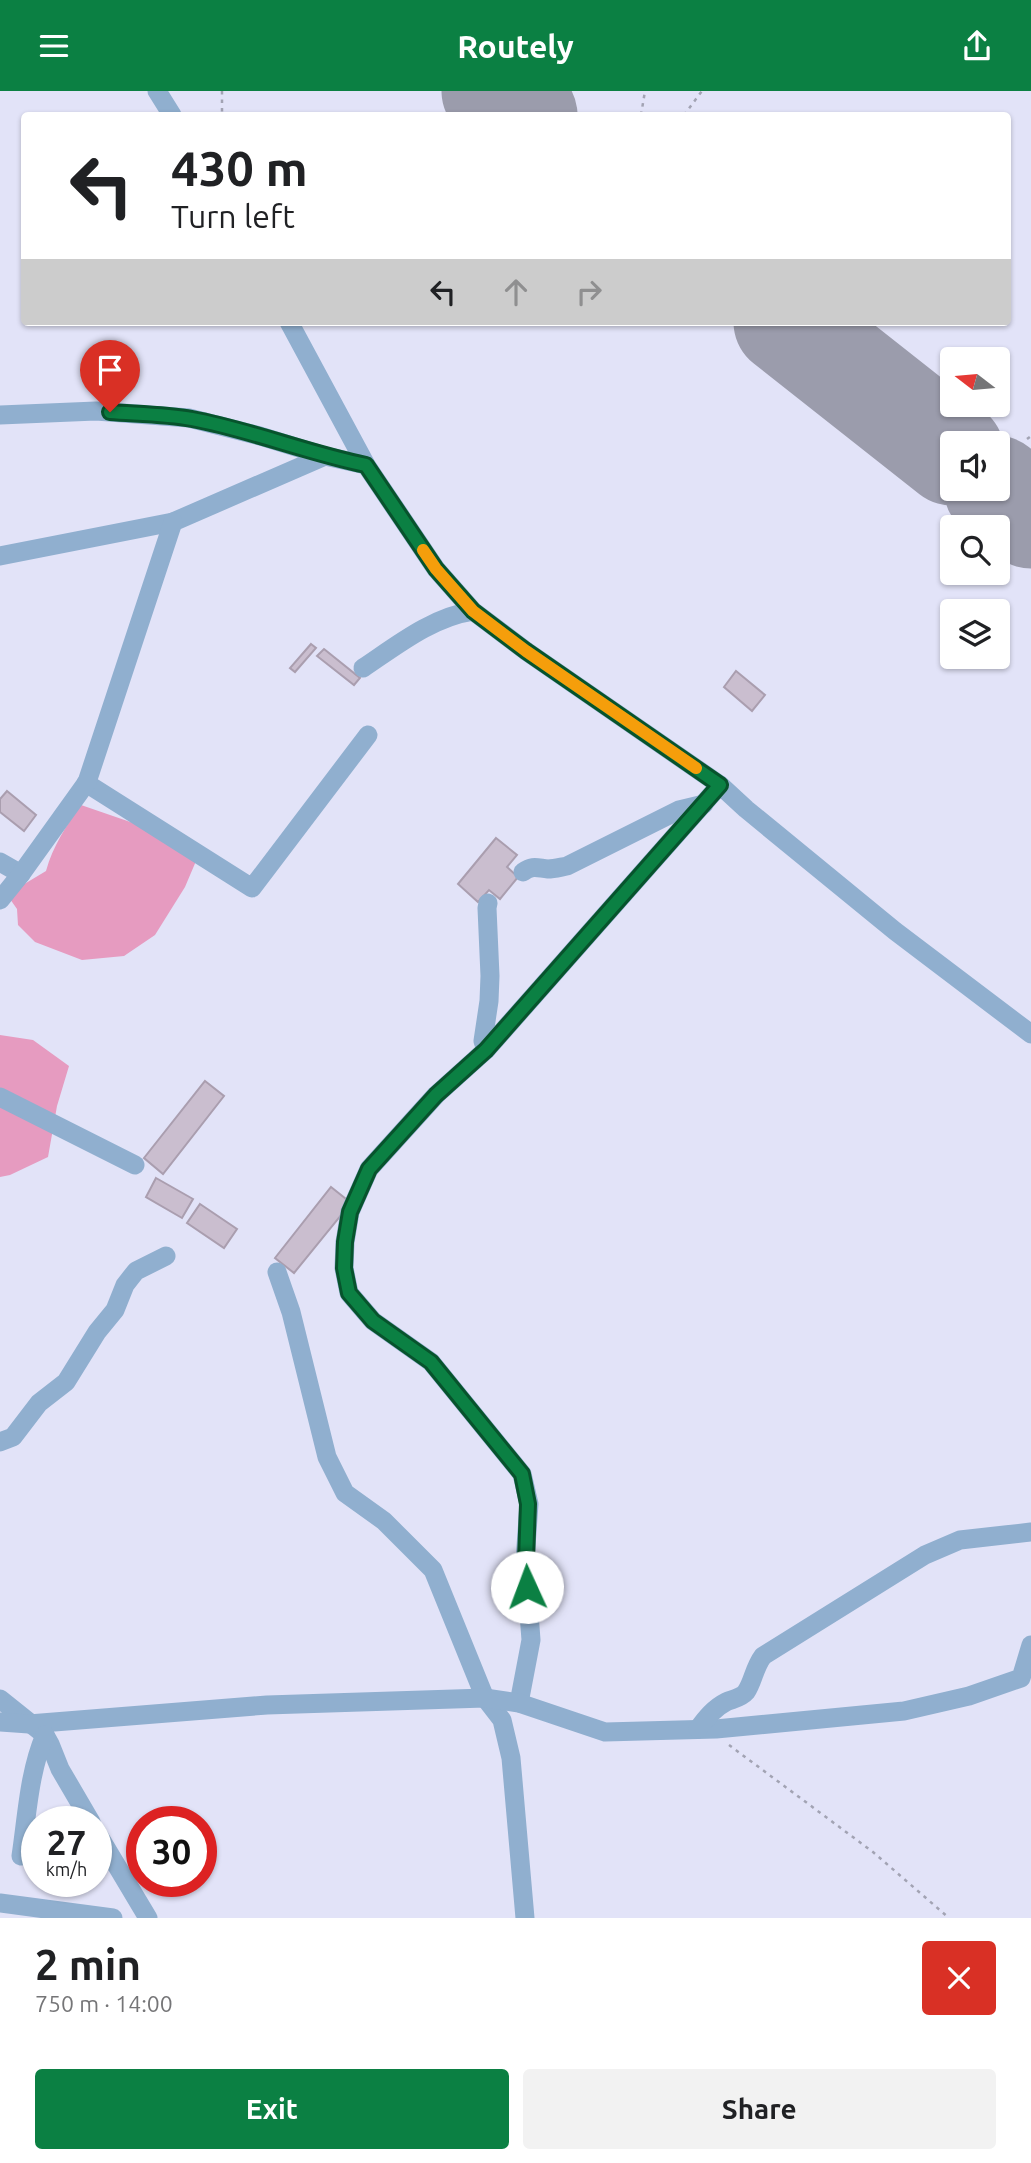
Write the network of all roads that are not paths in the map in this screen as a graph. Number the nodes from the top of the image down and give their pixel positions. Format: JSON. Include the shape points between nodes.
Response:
{"nodes":[{"id":1,"x":157,"y":91,"type":"edge"},
{"id":2,"x":170,"y":112,"type":"edge"},
{"id":3,"x":291,"y":326,"type":"edge"},
{"id":4,"x":0,"y":415,"type":"edge"},
{"id":5,"x":325,"y":456,"type":"junction"},
{"id":6,"x":366,"y":465,"type":"junction"},
{"id":7,"x":173,"y":522,"type":"junction"},
{"id":8,"x":0,"y":556,"type":"edge"},
{"id":9,"x":473,"y":611,"type":"junction"},
{"id":10,"x":363,"y":668,"type":"dead end"},
{"id":11,"x":368,"y":735,"type":"dead end"},
{"id":12,"x":86,"y":783,"type":"junction"},
{"id":13,"x":720,"y":785,"type":"junction"},
{"id":14,"x":704,"y":804,"type":"junction"},
{"id":15,"x":0,"y":862,"type":"edge"},
{"id":16,"x":523,"y":872,"type":"dead end"},
{"id":17,"x":21,"y":874,"type":"junction"},
{"id":18,"x":0,"y":899,"type":"edge"},
{"id":19,"x":488,"y":902,"type":"dead end"},
{"id":20,"x":1031,"y":1034,"type":"edge"},
{"id":21,"x":486,"y":1050,"type":"junction"},
{"id":22,"x":0,"y":1097,"type":"edge"},
{"id":23,"x":135,"y":1165,"type":"dead end"},
{"id":24,"x":166,"y":1256,"type":"dead end"},
{"id":25,"x":276,"y":1272,"type":"dead end"},
{"id":26,"x":0,"y":1442,"type":"edge"},
{"id":27,"x":1031,"y":1532,"type":"edge"},
{"id":28,"x":1031,"y":1645,"type":"edge"},
{"id":29,"x":1026,"y":1674,"type":"edge"},
{"id":30,"x":485,"y":1698,"type":"junction"},
{"id":31,"x":0,"y":1699,"type":"edge"},
{"id":32,"x":519,"y":1703,"type":"junction"},
{"id":33,"x":0,"y":1722,"type":"edge"},
{"id":34,"x":707,"y":1729,"type":"junction"},
{"id":35,"x":37,"y":1730,"type":"junction"},
{"id":36,"x":29,"y":1806,"type":"edge"},
{"id":37,"x":82,"y":1806,"type":"edge"},
{"id":38,"x":112,"y":1858,"type":"edge"},
{"id":39,"x":0,"y":1903,"type":"edge"},
{"id":40,"x":113,"y":1918,"type":"edge"},
{"id":41,"x":148,"y":1918,"type":"edge"},
{"id":42,"x":525,"y":1918,"type":"edge"}],
"edges":[{"from":1,"to":2,"type":"street"},
{"from":3,"to":6,"type":"street"},
{"from":4,"to":5,"type":"street","via":[[96,411],[189,418]]},
{"from":5,"to":6,"type":"street"},
{"from":5,"to":7,"type":"street"},
{"from":6,"to":9,"type":"street","via":[[436,569]]},
{"from":7,"to":8,"type":"street"},
{"from":7,"to":12,"type":"street"},
{"from":9,"to":10,"type":"street","via":[[415,633]]},
{"from":9,"to":13,"type":"street"},
{"from":11,"to":12,"type":"street","via":[[252,888]]},
{"from":12,"to":17,"type":"street"},
{"from":13,"to":14,"type":"street"},
{"from":13,"to":20,"type":"street","via":[[895,932]]},
{"from":14,"to":16,"type":"street","via":[[678,810],[567,866],[530,867]]},
{"from":14,"to":21,"type":"street"},
{"from":15,"to":17,"type":"street"},
{"from":17,"to":18,"type":"street"},
{"from":19,"to":21,"type":"street"},
{"from":21,"to":32,"type":"street","via":[[436,1095],[369,1169],[350,1212],[344,1268],[349,1293],[373,1321],[431,1362],[522,1474],[528,1504],[531,1640]]},
{"from":22,"to":23,"type":"street"},
{"from":24,"to":26,"type":"street","via":[[136,1271],[66,1382],[39,1403],[13,1437]]},
{"from":25,"to":30,"type":"street","via":[[291,1312],[327,1457],[345,1493],[384,1521],[433,1570]]},
{"from":27,"to":34,"type":"street","via":[[960,1540],[925,1555],[762,1656],[746,1692],[712,1711]]},
{"from":28,"to":29,"type":"street"},
{"from":29,"to":34,"type":"street","via":[[969,1696],[904,1711]]},
{"from":30,"to":32,"type":"street"},
{"from":30,"to":35,"type":"street","via":[[267,1705]]},
{"from":30,"to":42,"type":"street","via":[[502,1720],[511,1758]]},
{"from":31,"to":35,"type":"street"},
{"from":32,"to":34,"type":"street","via":[[605,1732]]},
{"from":33,"to":35,"type":"street"},
{"from":35,"to":36,"type":"street"},
{"from":35,"to":37,"type":"street","via":[[50,1744]]},
{"from":38,"to":41,"type":"street"},
{"from":39,"to":40,"type":"street"}]}
